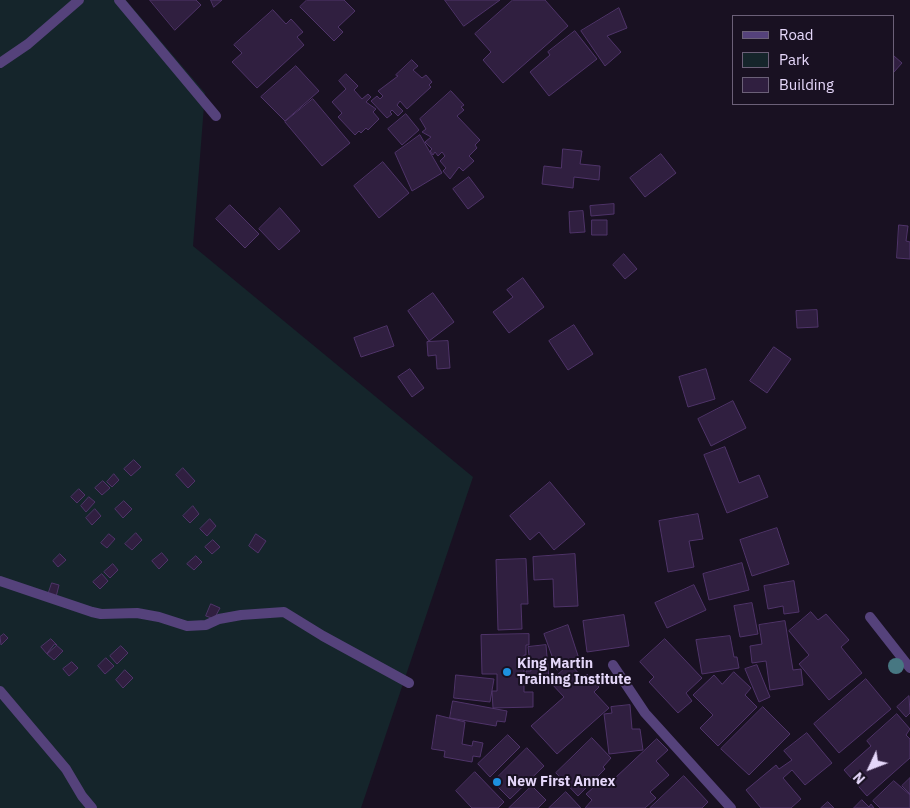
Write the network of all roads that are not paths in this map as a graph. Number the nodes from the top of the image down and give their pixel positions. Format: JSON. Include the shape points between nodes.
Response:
{"nodes":[{"id":1,"x":80,"y":0,"type":"edge"},
{"id":2,"x":119,"y":0,"type":"edge"},
{"id":3,"x":0,"y":63,"type":"edge"},
{"id":4,"x":216,"y":116,"type":"dead end"},
{"id":5,"x":0,"y":581,"type":"edge"},
{"id":6,"x":870,"y":617,"type":"dead end"},
{"id":7,"x":612,"y":665,"type":"dead end"},
{"id":8,"x":910,"y":668,"type":"edge"},
{"id":9,"x":409,"y":683,"type":"dead end"},
{"id":10,"x":0,"y":690,"type":"edge"},
{"id":11,"x":92,"y":808,"type":"edge"},
{"id":12,"x":731,"y":808,"type":"edge"}],
"edges":[{"from":1,"to":3,"type":"street"},
{"from":2,"to":4,"type":"street"},
{"from":5,"to":9,"type":"street","via":[[92,612],[137,613],[187,626],[206,626],[219,619],[241,615],[284,612]]},
{"from":6,"to":8,"type":"street"},
{"from":7,"to":12,"type":"street","via":[[645,713]]},
{"from":10,"to":11,"type":"street","via":[[66,768]]}]}
